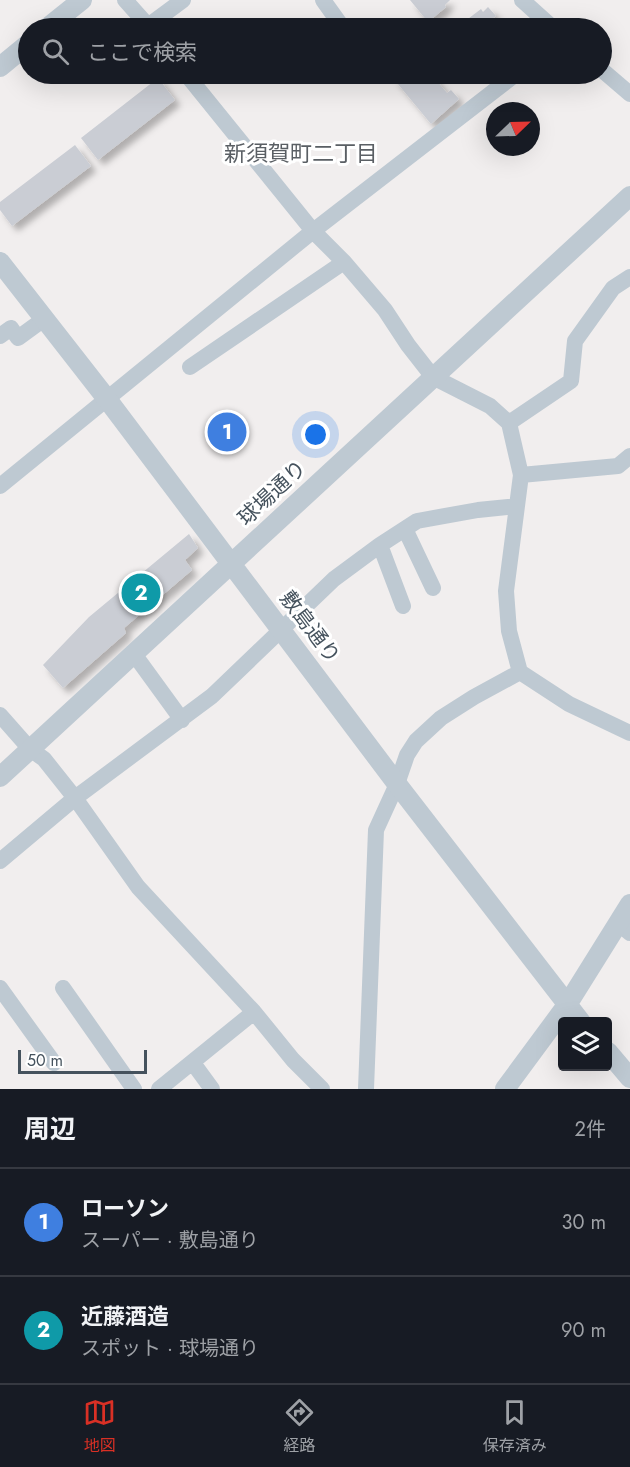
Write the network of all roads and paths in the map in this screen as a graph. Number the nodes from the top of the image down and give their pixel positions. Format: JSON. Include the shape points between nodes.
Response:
{"nodes":[{"id":1,"x":82,"y":0,"type":"edge"},
{"id":2,"x":125,"y":0,"type":"edge"},
{"id":3,"x":183,"y":0,"type":"edge"},
{"id":4,"x":323,"y":0,"type":"edge"},
{"id":5,"x":522,"y":0,"type":"edge"},
{"id":6,"x":60,"y":18,"type":"edge"},
{"id":7,"x":141,"y":18,"type":"edge"},
{"id":8,"x":160,"y":18,"type":"edge"},
{"id":9,"x":336,"y":18,"type":"edge"},
{"id":10,"x":542,"y":18,"type":"edge"},
{"id":11,"x":18,"y":53,"type":"edge"},
{"id":12,"x":0,"y":68,"type":"edge"},
{"id":13,"x":612,"y":79,"type":"edge"},
{"id":14,"x":194,"y":84,"type":"edge"},
{"id":15,"x":503,"y":84,"type":"edge"},
{"id":16,"x":630,"y":94,"type":"edge"},
{"id":17,"x":630,"y":196,"type":"edge"},
{"id":18,"x":313,"y":231,"type":"junction"},
{"id":19,"x":0,"y":262,"type":"edge"},
{"id":20,"x":344,"y":262,"type":"junction"},
{"id":21,"x":630,"y":277,"type":"edge"},
{"id":22,"x":44,"y":319,"type":"junction"},
{"id":23,"x":0,"y":336,"type":"edge"},
{"id":24,"x":190,"y":368,"type":"dead end"},
{"id":25,"x":433,"y":376,"type":"junction"},
{"id":26,"x":107,"y":399,"type":"junction"},
{"id":27,"x":508,"y":423,"type":"junction"},
{"id":28,"x":630,"y":456,"type":"edge"},
{"id":29,"x":521,"y":475,"type":"junction"},
{"id":30,"x":0,"y":486,"type":"edge"},
{"id":31,"x":517,"y":506,"type":"junction"},
{"id":32,"x":405,"y":529,"type":"junction"},
{"id":33,"x":380,"y":545,"type":"junction"},
{"id":34,"x":232,"y":564,"type":"junction"},
{"id":35,"x":433,"y":588,"type":"dead end"},
{"id":36,"x":403,"y":606,"type":"dead end"},
{"id":37,"x":282,"y":630,"type":"junction"},
{"id":38,"x":134,"y":654,"type":"junction"},
{"id":39,"x":520,"y":672,"type":"junction"},
{"id":40,"x":0,"y":715,"type":"edge"},
{"id":41,"x":182,"y":720,"type":"junction"},
{"id":42,"x":630,"y":733,"type":"edge"},
{"id":43,"x":30,"y":749,"type":"junction"},
{"id":44,"x":0,"y":777,"type":"edge"},
{"id":45,"x":397,"y":784,"type":"junction"},
{"id":46,"x":75,"y":798,"type":"junction"},
{"id":47,"x":0,"y":861,"type":"edge"},
{"id":48,"x":630,"y":904,"type":"edge"},
{"id":49,"x":624,"y":928,"type":"edge"},
{"id":50,"x":0,"y":988,"type":"edge"},
{"id":51,"x":63,"y":988,"type":"dead end"},
{"id":52,"x":567,"y":1005,"type":"junction"},
{"id":53,"x":254,"y":1012,"type":"junction"},
{"id":54,"x":577,"y":1017,"type":"edge"},
{"id":55,"x":612,"y":1057,"type":"edge"},
{"id":56,"x":193,"y":1063,"type":"junction"},
{"id":57,"x":54,"y":1064,"type":"dead end"},
{"id":58,"x":630,"y":1078,"type":"edge"},
{"id":59,"x":134,"y":1089,"type":"edge"},
{"id":60,"x":159,"y":1089,"type":"edge"},
{"id":61,"x":212,"y":1089,"type":"edge"},
{"id":62,"x":322,"y":1089,"type":"edge"},
{"id":63,"x":366,"y":1089,"type":"edge"},
{"id":64,"x":505,"y":1089,"type":"edge"}],
"edges":[{"from":1,"to":6,"type":"street"},
{"from":2,"to":7,"type":"street"},
{"from":3,"to":8,"type":"street"},
{"from":4,"to":9,"type":"street"},
{"from":5,"to":10,"type":"street"},
{"from":11,"to":12,"type":"street"},
{"from":13,"to":16,"type":"street"},
{"from":14,"to":18,"type":"street"},
{"from":15,"to":18,"type":"street"},
{"from":17,"to":25,"type":"street","name":"球場通り"},
{"from":18,"to":20,"type":"street"},
{"from":18,"to":26,"type":"street"},
{"from":19,"to":22,"type":"street","name":"敷島通り"},
{"from":20,"to":24,"type":"street"},
{"from":20,"to":25,"type":"street"},
{"from":21,"to":27,"type":"street","via":[[613,288],[575,341],[571,381]]},
{"from":22,"to":23,"type":"street","via":[[18,338],[11,328]]},
{"from":22,"to":26,"type":"street","name":"敷島通り"},
{"from":25,"to":27,"type":"street","via":[[490,406]]},
{"from":25,"to":34,"type":"street","name":"球場通り"},
{"from":26,"to":30,"type":"street"},
{"from":26,"to":34,"type":"street","name":"敷島通り"},
{"from":27,"to":29,"type":"street"},
{"from":28,"to":29,"type":"street","via":[[618,466]]},
{"from":29,"to":31,"type":"street"},
{"from":31,"to":32,"type":"street","via":[[417,521]]},
{"from":31,"to":39,"type":"street","via":[[506,591]]},
{"from":32,"to":33,"type":"street"},
{"from":32,"to":35,"type":"street"},
{"from":33,"to":36,"type":"street"},
{"from":33,"to":37,"type":"street","via":[[334,579]]},
{"from":34,"to":37,"type":"street","name":"敷島通り"},
{"from":34,"to":38,"type":"street","name":"球場通り"},
{"from":37,"to":41,"type":"street"},
{"from":37,"to":45,"type":"street","name":"敷島通り"},
{"from":38,"to":41,"type":"street"},
{"from":38,"to":43,"type":"street","name":"球場通り"},
{"from":39,"to":42,"type":"street","via":[[569,704]]},
{"from":39,"to":45,"type":"street","via":[[441,718],[407,755]]},
{"from":40,"to":43,"type":"street"},
{"from":41,"to":46,"type":"street"},
{"from":43,"to":44,"type":"street","name":"球場通り"},
{"from":43,"to":46,"type":"street","via":[[44,759]]},
{"from":45,"to":52,"type":"street","name":"敷島通り"},
{"from":45,"to":63,"type":"street","via":[[376,830]]},
{"from":46,"to":47,"type":"street"},
{"from":46,"to":53,"type":"street","via":[[138,887]]},
{"from":48,"to":49,"type":"street"},
{"from":49,"to":52,"type":"street"},
{"from":50,"to":57,"type":"street"},
{"from":51,"to":59,"type":"street"},
{"from":52,"to":54,"type":"street","name":"敷島通り"},
{"from":52,"to":64,"type":"street"},
{"from":53,"to":56,"type":"street"},
{"from":53,"to":62,"type":"street"},
{"from":55,"to":58,"type":"street"},
{"from":56,"to":60,"type":"street"},
{"from":56,"to":61,"type":"street"}]}
